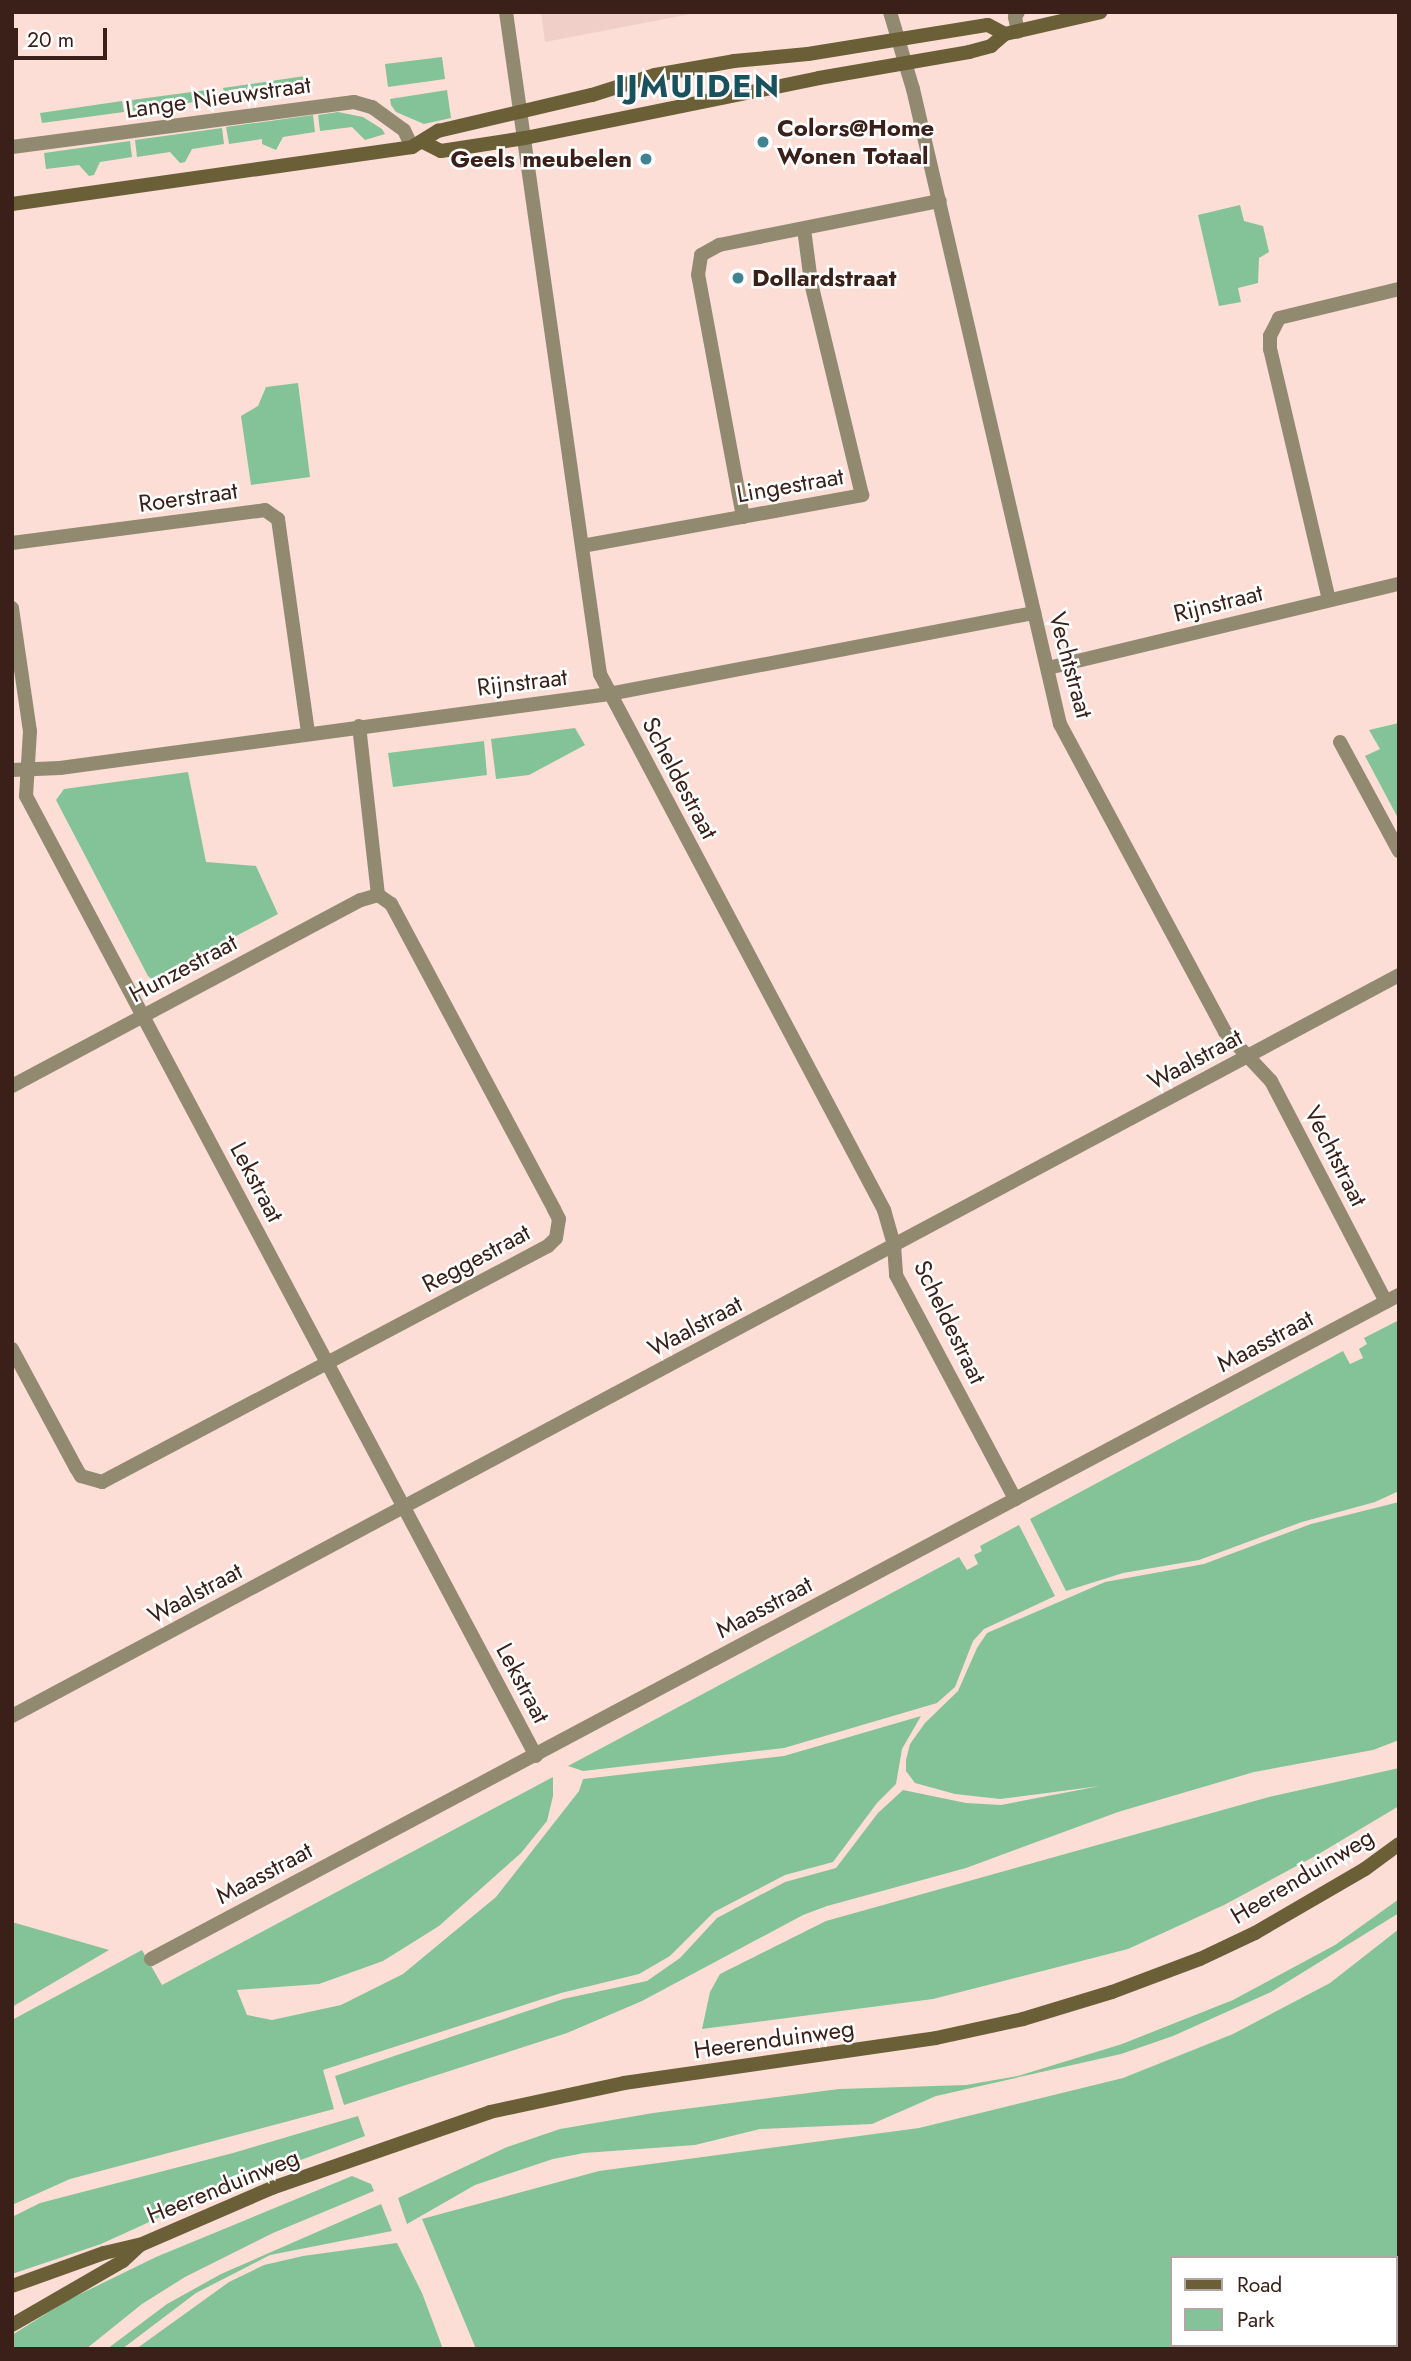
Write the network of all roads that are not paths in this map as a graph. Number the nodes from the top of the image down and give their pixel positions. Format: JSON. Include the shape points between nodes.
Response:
{"nodes":[{"id":1,"x":506,"y":12,"type":"edge"},
{"id":2,"x":890,"y":12,"type":"edge"},
{"id":3,"x":1018,"y":12,"type":"edge"},
{"id":4,"x":1101,"y":12,"type":"edge"},
{"id":5,"x":1011,"y":33,"type":"junction"},
{"id":6,"x":898,"y":39,"type":"junction"},
{"id":7,"x":907,"y":64,"type":"junction"},
{"id":8,"x":521,"y":111,"type":"junction"},
{"id":9,"x":524,"y":138,"type":"junction"},
{"id":10,"x":417,"y":145,"type":"junction"},
{"id":11,"x":12,"y":148,"type":"edge"},
{"id":12,"x":940,"y":201,"type":"junction"},
{"id":13,"x":12,"y":204,"type":"edge"},
{"id":14,"x":804,"y":229,"type":"junction"},
{"id":15,"x":1399,"y":289,"type":"edge"},
{"id":16,"x":743,"y":517,"type":"junction"},
{"id":17,"x":12,"y":543,"type":"edge"},
{"id":18,"x":583,"y":546,"type":"junction"},
{"id":19,"x":1399,"y":584,"type":"edge"},
{"id":20,"x":1329,"y":600,"type":"junction"},
{"id":21,"x":12,"y":608,"type":"edge"},
{"id":22,"x":1034,"y":613,"type":"junction"},
{"id":23,"x":1048,"y":668,"type":"junction"},
{"id":24,"x":609,"y":694,"type":"junction"},
{"id":25,"x":359,"y":726,"type":"junction"},
{"id":26,"x":308,"y":733,"type":"junction"},
{"id":27,"x":1340,"y":742,"type":"dead end"},
{"id":28,"x":28,"y":769,"type":"junction"},
{"id":29,"x":12,"y":770,"type":"edge"},
{"id":30,"x":1399,"y":852,"type":"edge"},
{"id":31,"x":378,"y":895,"type":"junction"},
{"id":32,"x":1399,"y":975,"type":"edge"},
{"id":33,"x":142,"y":1015,"type":"junction"},
{"id":34,"x":1249,"y":1056,"type":"junction"},
{"id":35,"x":12,"y":1086,"type":"edge"},
{"id":36,"x":894,"y":1245,"type":"junction"},
{"id":37,"x":1392,"y":1298,"type":"edge"},
{"id":38,"x":12,"y":1349,"type":"edge"},
{"id":39,"x":326,"y":1362,"type":"junction"},
{"id":40,"x":1015,"y":1499,"type":"junction"},
{"id":41,"x":404,"y":1507,"type":"junction"},
{"id":42,"x":12,"y":1716,"type":"edge"},
{"id":43,"x":536,"y":1756,"type":"junction"},
{"id":44,"x":1399,"y":1844,"type":"edge"},
{"id":45,"x":151,"y":1959,"type":"dead end"},
{"id":46,"x":140,"y":2245,"type":"junction"},
{"id":47,"x":12,"y":2286,"type":"edge"},
{"id":48,"x":12,"y":2325,"type":"edge"}],
"edges":[{"from":1,"to":8,"type":"street","name":"Scheldestraat"},
{"from":2,"to":6,"type":"street","name":"Vechtstraat"},
{"from":3,"to":5,"type":"street"},
{"from":4,"to":5,"type":"street"},
{"from":5,"to":6,"type":"street","via":[[988,26]]},
{"from":5,"to":7,"type":"street","via":[[992,47]]},
{"from":6,"to":7,"type":"street","name":"Vechtstraat"},
{"from":6,"to":8,"type":"street","via":[[654,75]]},
{"from":7,"to":9,"type":"street"},
{"from":7,"to":12,"type":"street","name":"Vechtstraat"},
{"from":8,"to":9,"type":"street","name":"Scheldestraat"},
{"from":8,"to":10,"type":"street","via":[[438,131]]},
{"from":9,"to":10,"type":"street","via":[[441,151]]},
{"from":9,"to":18,"type":"street","name":"Scheldestraat"},
{"from":10,"to":11,"type":"street","name":"Lange Nieuwstraat","via":[[372,107],[354,102]]},
{"from":10,"to":13,"type":"street"},
{"from":12,"to":14,"type":"street"},
{"from":12,"to":22,"type":"street","name":"Vechtstraat"},
{"from":14,"to":16,"type":"street","via":[[710,248],[698,265]]},
{"from":14,"to":16,"type":"street","name":"Lingestraat","via":[[811,282],[862,495]]},
{"from":15,"to":20,"type":"street","via":[[1279,318],[1270,336]]},
{"from":16,"to":18,"type":"street","name":"Lingestraat"},
{"from":17,"to":26,"type":"street","name":"Roerstraat","via":[[265,510],[278,519]]},
{"from":18,"to":24,"type":"street","name":"Scheldestraat","via":[[600,674]]},
{"from":19,"to":20,"type":"street","name":"Rijnstraat"},
{"from":20,"to":23,"type":"street","name":"Rijnstraat"},
{"from":21,"to":28,"type":"street","name":"Lekstraat","via":[[30,731]]},
{"from":22,"to":23,"type":"street","name":"Vechtstraat"},
{"from":22,"to":24,"type":"street","name":"Rijnstraat"},
{"from":23,"to":34,"type":"street","name":"Vechtstraat","via":[[1060,724],[1225,1032]]},
{"from":24,"to":25,"type":"street","name":"Rijnstraat"},
{"from":24,"to":36,"type":"street","name":"Scheldestraat","via":[[884,1210]]},
{"from":25,"to":26,"type":"street","name":"Rijnstraat"},
{"from":25,"to":31,"type":"street"},
{"from":26,"to":28,"type":"street","name":"Rijnstraat"},
{"from":27,"to":30,"type":"street"},
{"from":28,"to":29,"type":"street","name":"Rijnstraat"},
{"from":28,"to":33,"type":"street","name":"Lekstraat","via":[[26,796]]},
{"from":31,"to":33,"type":"street","name":"Hunzestraat"},
{"from":31,"to":39,"type":"street","name":"Reggestraat","via":[[391,904],[554,1209],[560,1229],[548,1246]]},
{"from":32,"to":34,"type":"street","name":"Waalstraat"},
{"from":33,"to":35,"type":"street","name":"Hunzestraat"},
{"from":33,"to":39,"type":"street","name":"Lekstraat"},
{"from":34,"to":36,"type":"street","name":"Waalstraat"},
{"from":34,"to":37,"type":"street","name":"Vechtstraat","via":[[1271,1081]]},
{"from":36,"to":40,"type":"street","name":"Scheldestraat","via":[[896,1275]]},
{"from":36,"to":41,"type":"street","name":"Waalstraat"},
{"from":37,"to":40,"type":"street","name":"Maasstraat"},
{"from":38,"to":39,"type":"street","name":"Reggestraat","via":[[76,1468],[91,1481],[102,1482]]},
{"from":39,"to":41,"type":"street","name":"Lekstraat"},
{"from":40,"to":43,"type":"street","name":"Maasstraat"},
{"from":41,"to":42,"type":"street","name":"Waalstraat"},
{"from":41,"to":43,"type":"street","name":"Lekstraat"},
{"from":43,"to":45,"type":"street","name":"Maasstraat"},
{"from":44,"to":46,"type":"street","name":"Heerenduinweg","via":[[1255,1933],[1112,1992],[936,2038],[624,2082],[490,2112],[272,2188]]},
{"from":46,"to":47,"type":"street","name":"Heerenduinweg"},
{"from":46,"to":48,"type":"street","name":"Heerenduinweg","via":[[123,2261]]}]}
